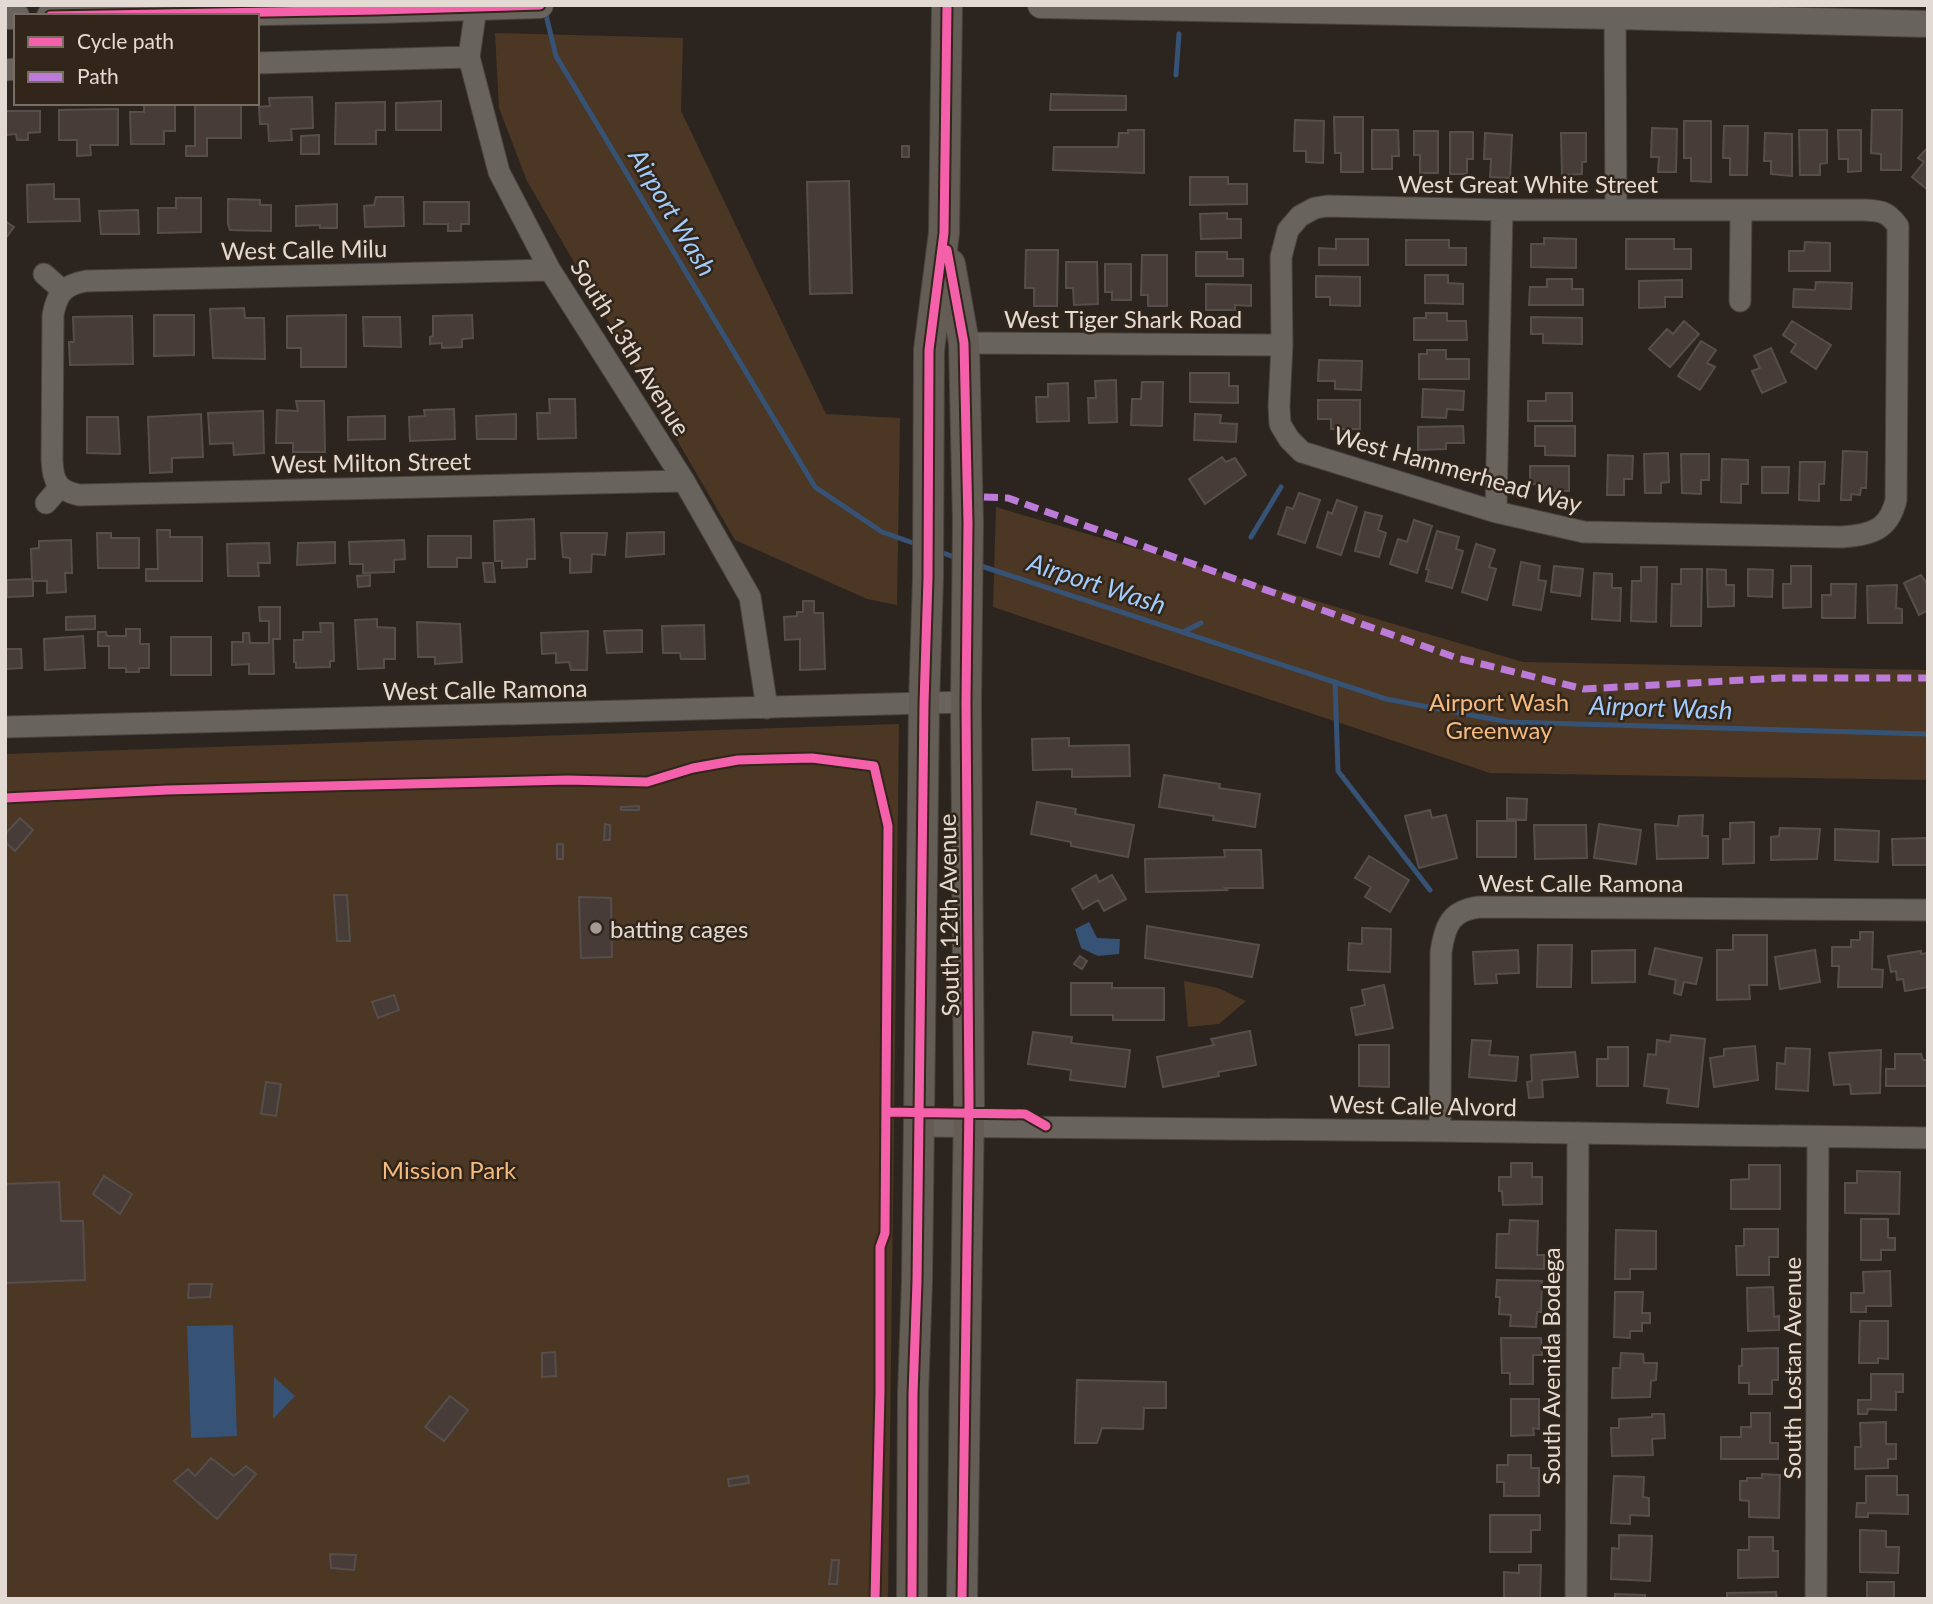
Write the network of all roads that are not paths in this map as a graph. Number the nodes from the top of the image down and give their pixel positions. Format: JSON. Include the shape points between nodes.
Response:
{"nodes":[{"id":1,"x":540,"y":5,"type":"edge"},
{"id":2,"x":947,"y":5,"type":"edge"},
{"id":3,"x":1041,"y":5,"type":"edge"},
{"id":4,"x":508,"y":6,"type":"edge"},
{"id":5,"x":476,"y":8,"type":"junction"},
{"id":6,"x":259,"y":9,"type":"edge"},
{"id":7,"x":110,"y":14,"type":"edge"},
{"id":8,"x":1615,"y":16,"type":"junction"},
{"id":9,"x":1928,"y":24,"type":"edge"},
{"id":10,"x":469,"y":57,"type":"junction"},
{"id":11,"x":259,"y":63,"type":"edge"},
{"id":12,"x":1616,"y":209,"type":"junction"},
{"id":13,"x":1502,"y":210,"type":"junction"},
{"id":14,"x":1741,"y":211,"type":"junction"},
{"id":15,"x":944,"y":233,"type":"junction"},
{"id":16,"x":550,"y":270,"type":"junction"},
{"id":17,"x":44,"y":274,"type":"dead end"},
{"id":18,"x":63,"y":291,"type":"junction"},
{"id":19,"x":1740,"y":300,"type":"dead end"},
{"id":20,"x":964,"y":343,"type":"junction"},
{"id":21,"x":1282,"y":345,"type":"junction"},
{"id":22,"x":684,"y":481,"type":"junction"},
{"id":23,"x":1496,"y":512,"type":"junction"},
{"id":24,"x":1884,"y":528,"type":"joint"},
{"id":25,"x":966,"y":702,"type":"junction"},
{"id":26,"x":924,"y":704,"type":"junction"},
{"id":27,"x":767,"y":708,"type":"junction"},
{"id":28,"x":5,"y":727,"type":"edge"},
{"id":29,"x":1928,"y":910,"type":"edge"},
{"id":30,"x":969,"y":1125,"type":"junction"},
{"id":31,"x":919,"y":1126,"type":"junction"},
{"id":32,"x":1440,"y":1131,"type":"junction"},
{"id":33,"x":1578,"y":1133,"type":"junction"},
{"id":34,"x":1818,"y":1137,"type":"junction"},
{"id":35,"x":1928,"y":1138,"type":"edge"},
{"id":36,"x":912,"y":1599,"type":"edge"},
{"id":37,"x":962,"y":1599,"type":"edge"},
{"id":38,"x":1576,"y":1599,"type":"edge"},
{"id":39,"x":1816,"y":1599,"type":"edge"}],
"edges":[{"from":1,"to":4,"type":"street"},
{"from":2,"to":15,"type":"main road","name":"South 12th Avenue"},
{"from":3,"to":8,"type":"street"},
{"from":4,"to":5,"type":"street"},
{"from":5,"to":6,"type":"street"},
{"from":5,"to":10,"type":"street","name":"South 13th Avenue"},
{"from":6,"to":7,"type":"street"},
{"from":8,"to":9,"type":"street"},
{"from":8,"to":12,"type":"street"},
{"from":10,"to":11,"type":"street"},
{"from":10,"to":16,"type":"street","name":"South 13th Avenue","via":[[499,172]]},
{"from":12,"to":13,"type":"street","name":"West Great White Street"},
{"from":12,"to":14,"type":"street","name":"West Great White Street"},
{"from":13,"to":21,"type":"street","name":"West Great White Street","via":[[1327,206],[1296,212],[1281,257]]},
{"from":13,"to":23,"type":"street"},
{"from":14,"to":19,"type":"street"},
{"from":14,"to":24,"type":"street","name":"West Great White Street","via":[[1881,211],[1898,226],[1896,500]]},
{"from":15,"to":20,"type":"main road","name":"South 12th Avenue"},
{"from":15,"to":26,"type":"main road","name":"South 12th Avenue","via":[[929,350]]},
{"from":16,"to":18,"type":"street","name":"West Calle Milu","via":[[86,281]]},
{"from":16,"to":22,"type":"street","name":"South 13th Avenue"},
{"from":17,"to":18,"type":"street"},
{"from":18,"to":22,"type":"street","name":"West Milton Street","via":[[57,299],[53,329],[53,495]]},
{"from":20,"to":21,"type":"street","name":"West Tiger Shark Road"},
{"from":20,"to":25,"type":"main road","name":"South 12th Avenue"},
{"from":21,"to":23,"type":"street","name":"West Hammerhead Way","via":[[1280,424],[1302,452]]},
{"from":22,"to":27,"type":"street","name":"South 13th Avenue","via":[[750,597]]},
{"from":23,"to":24,"type":"street","name":"West Hammerhead Way","via":[[1584,532],[1842,537]]},
{"from":25,"to":26,"type":"street","name":"West Calle Ramona"},
{"from":25,"to":30,"type":"main road","name":"South 12th Avenue"},
{"from":26,"to":27,"type":"street","name":"West Calle Ramona"},
{"from":26,"to":31,"type":"main road","name":"South 12th Avenue"},
{"from":27,"to":28,"type":"street","name":"West Calle Ramona"},
{"from":29,"to":32,"type":"street","name":"West Calle Ramona","via":[[1449,910],[1441,951]]},
{"from":30,"to":31,"type":"street","name":"West Calle Alvord"},
{"from":30,"to":32,"type":"street","name":"West Calle Alvord"},
{"from":30,"to":37,"type":"main road","name":"South 12th Avenue"},
{"from":31,"to":36,"type":"main road","name":"South 12th Avenue"},
{"from":32,"to":33,"type":"street","name":"West Calle Alvord"},
{"from":33,"to":34,"type":"street","name":"West Calle Alvord"},
{"from":33,"to":38,"type":"street","name":"South Avenida Bodega"},
{"from":34,"to":35,"type":"street","name":"West Calle Alvord"},
{"from":34,"to":39,"type":"street","name":"South Lostan Avenue"}]}
